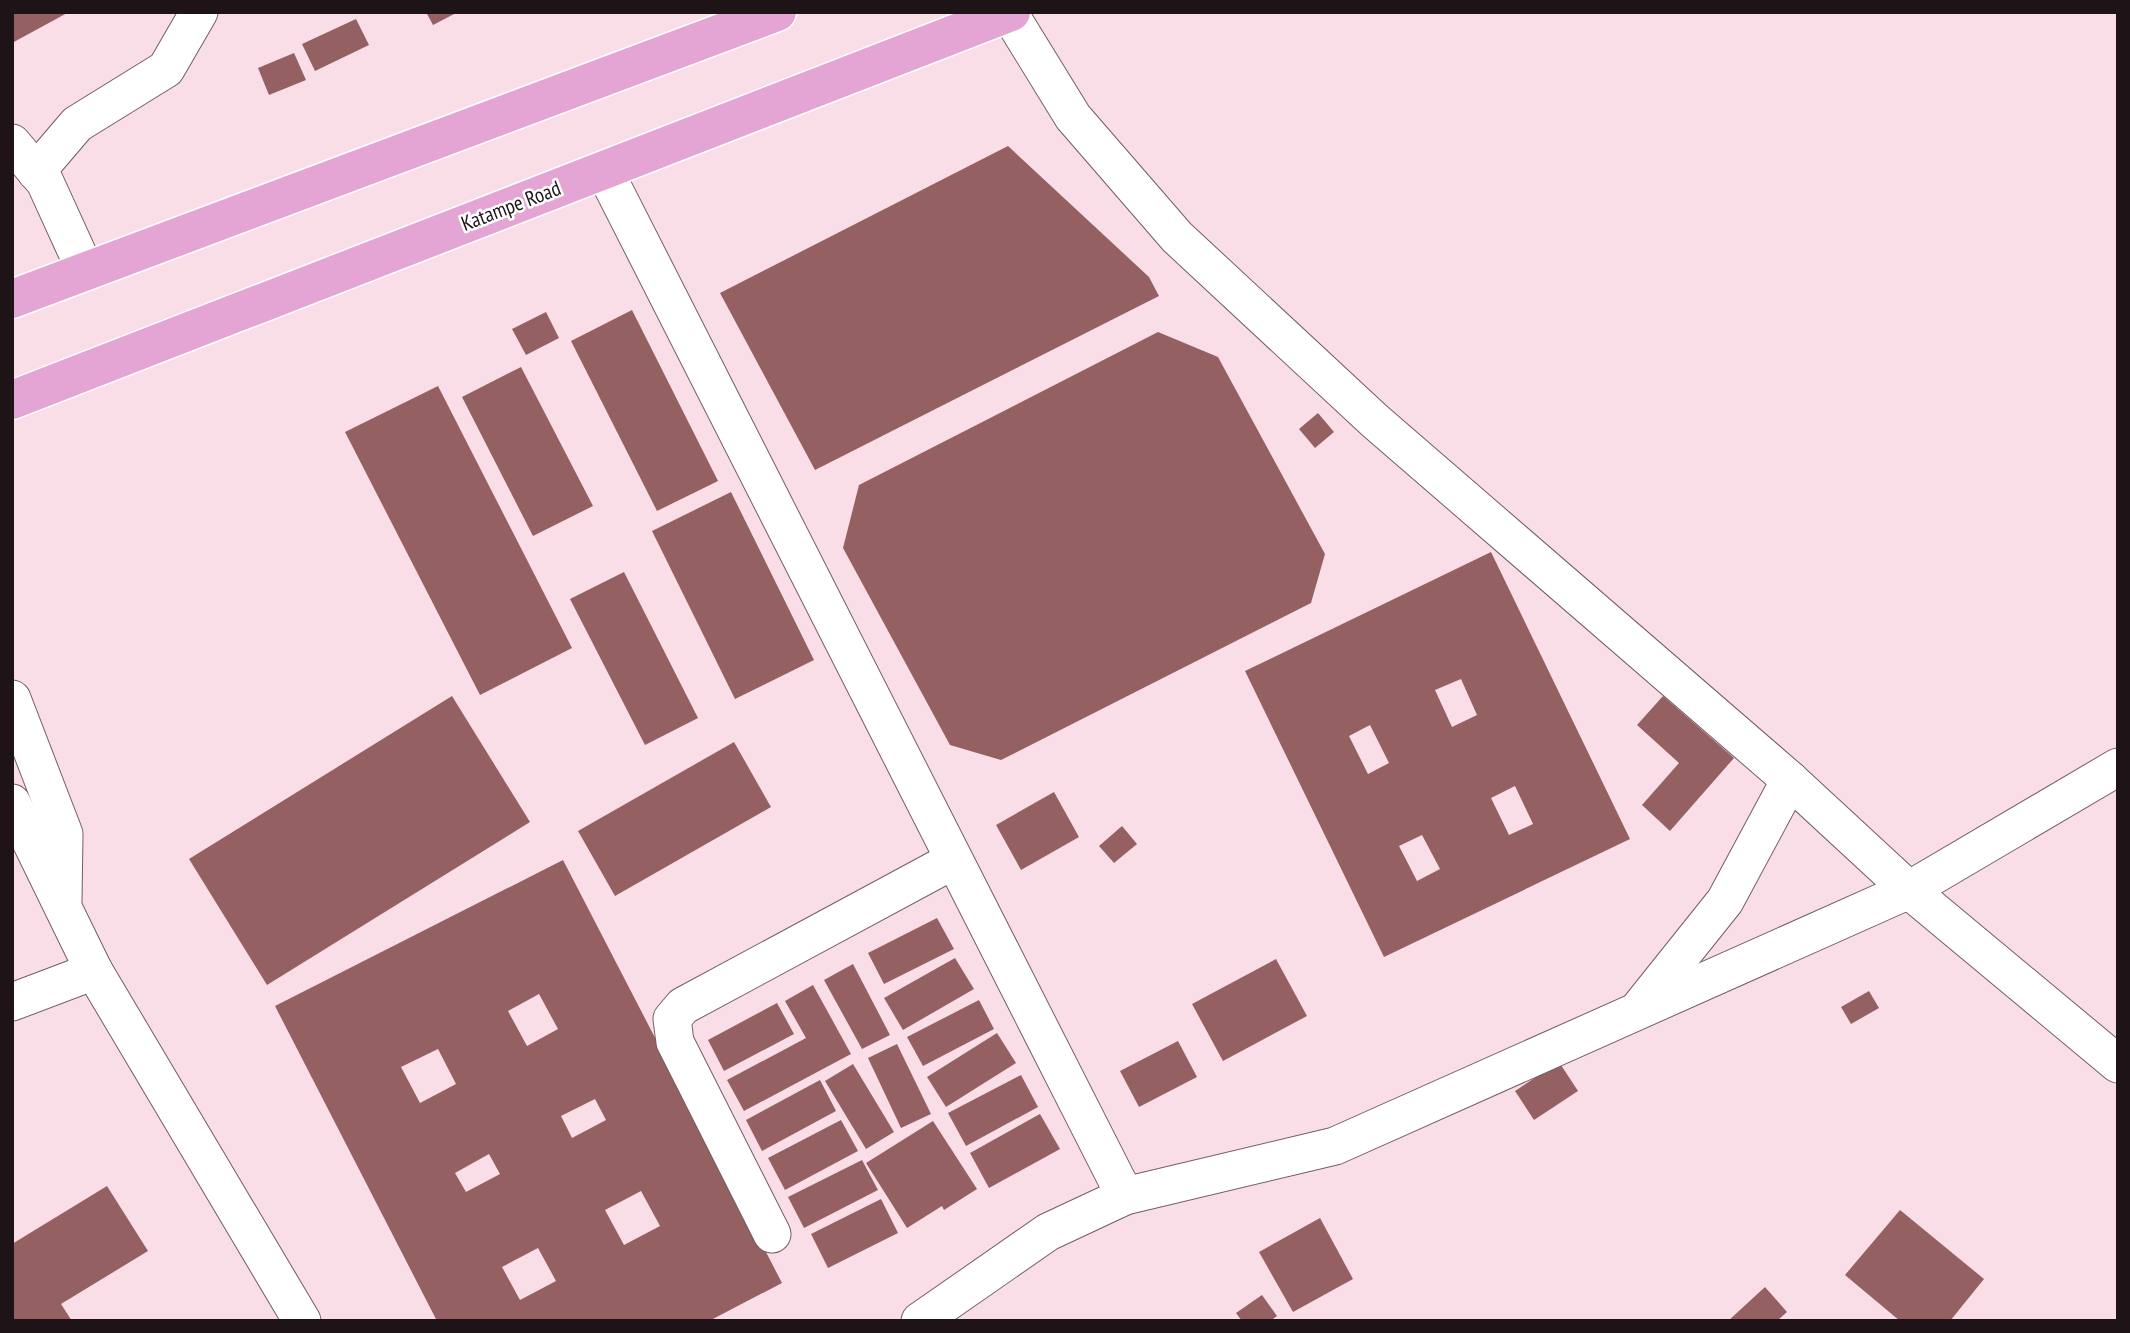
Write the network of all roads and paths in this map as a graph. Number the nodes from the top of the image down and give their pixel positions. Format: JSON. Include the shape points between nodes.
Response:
{"nodes":[{"id":1,"x":199,"y":12,"type":"edge"},
{"id":2,"x":777,"y":12,"type":"edge"},
{"id":3,"x":1010,"y":13,"type":"edge"},
{"id":4,"x":711,"y":23,"type":"edge"},
{"id":5,"x":12,"y":143,"type":"edge"},
{"id":6,"x":604,"y":170,"type":"junction"},
{"id":7,"x":36,"y":172,"type":"junction"},
{"id":8,"x":86,"y":272,"type":"junction"},
{"id":9,"x":12,"y":299,"type":"edge"},
{"id":10,"x":12,"y":400,"type":"edge"},
{"id":11,"x":12,"y":699,"type":"edge"},
{"id":12,"x":2118,"y":767,"type":"edge"},
{"id":13,"x":1790,"y":780,"type":"junction"},
{"id":14,"x":12,"y":803,"type":"edge"},
{"id":15,"x":954,"y":860,"type":"junction"},
{"id":16,"x":1909,"y":890,"type":"junction"},
{"id":17,"x":63,"y":909,"type":"junction"},
{"id":18,"x":94,"y":971,"type":"junction"},
{"id":19,"x":12,"y":1002,"type":"edge"},
{"id":20,"x":1637,"y":1011,"type":"junction"},
{"id":21,"x":2118,"y":1065,"type":"edge"},
{"id":22,"x":1125,"y":1196,"type":"junction"},
{"id":23,"x":772,"y":1234,"type":"dead end"},
{"id":24,"x":302,"y":1321,"type":"edge"},
{"id":25,"x":920,"y":1321,"type":"edge"}],
"edges":[{"from":1,"to":7,"type":"street","via":[[166,69],[77,124]]},
{"from":2,"to":4,"type":"main road"},
{"from":3,"to":6,"type":"main road","name":"Katampe Road"},
{"from":3,"to":13,"type":"street","via":[[1073,117],[1177,237],[1376,421]]},
{"from":4,"to":8,"type":"main road"},
{"from":5,"to":7,"type":"street"},
{"from":6,"to":10,"type":"main road","name":"Katampe Road"},
{"from":6,"to":15,"type":"street"},
{"from":7,"to":8,"type":"street"},
{"from":8,"to":9,"type":"main road"},
{"from":11,"to":17,"type":"street","via":[[64,834]]},
{"from":12,"to":16,"type":"street"},
{"from":13,"to":16,"type":"street"},
{"from":13,"to":20,"type":"street","via":[[1725,901]]},
{"from":14,"to":17,"type":"street"},
{"from":15,"to":22,"type":"street"},
{"from":15,"to":23,"type":"street","via":[[682,1006],[672,1019],[676,1042]]},
{"from":16,"to":20,"type":"street"},
{"from":16,"to":21,"type":"street"},
{"from":17,"to":18,"type":"street"},
{"from":18,"to":19,"type":"street"},
{"from":18,"to":24,"type":"street"},
{"from":20,"to":22,"type":"street","via":[[1335,1146]]},
{"from":22,"to":25,"type":"street","via":[[1048,1232]]}]}
